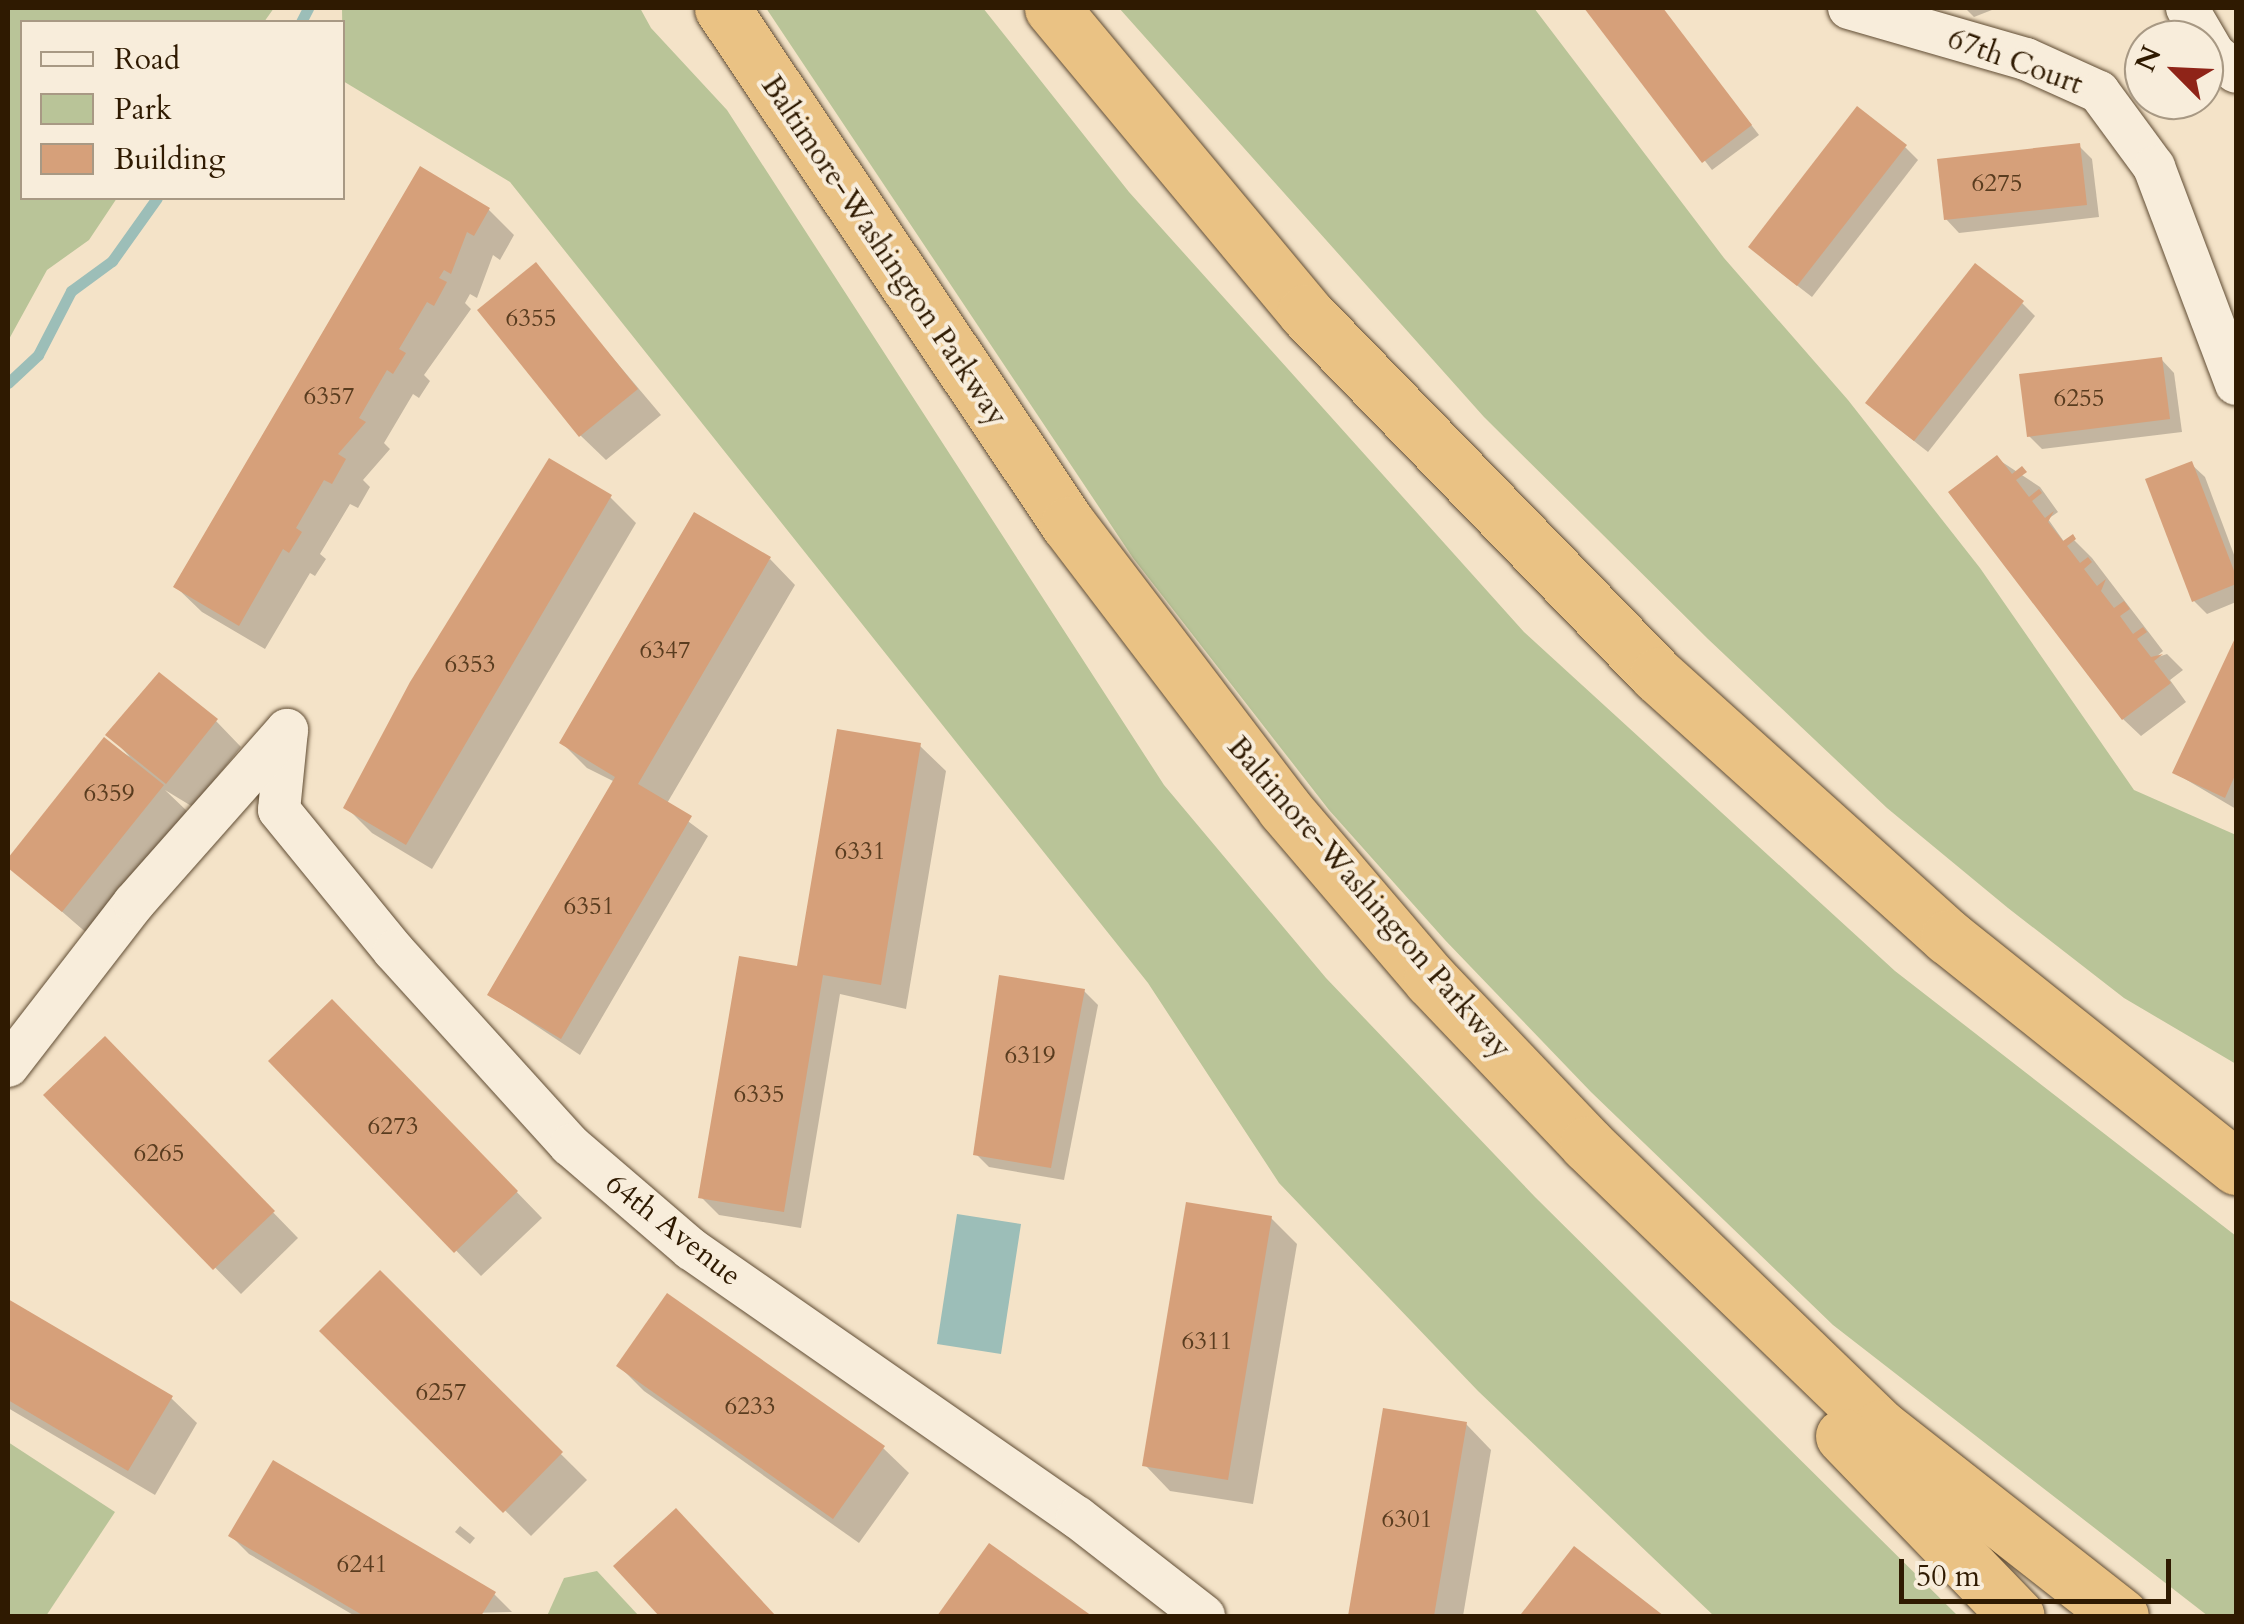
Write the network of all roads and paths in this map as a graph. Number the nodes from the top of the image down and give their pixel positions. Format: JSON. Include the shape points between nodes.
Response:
{"nodes":[{"id":1,"x":722,"y":8,"type":"edge"},
{"id":2,"x":1052,"y":8,"type":"edge"},
{"id":3,"x":1849,"y":8,"type":"edge"},
{"id":4,"x":2187,"y":8,"type":"edge"},
{"id":5,"x":2236,"y":72,"type":"edge"},
{"id":6,"x":2236,"y":384,"type":"edge"},
{"id":7,"x":1948,"y":937,"type":"junction"},
{"id":8,"x":8,"y":1066,"type":"edge"},
{"id":9,"x":2236,"y":1128,"type":"edge"},
{"id":10,"x":1587,"y":1144,"type":"junction"},
{"id":11,"x":2236,"y":1167,"type":"edge"},
{"id":12,"x":1204,"y":1616,"type":"edge"},
{"id":13,"x":2017,"y":1616,"type":"edge"},
{"id":14,"x":2121,"y":1616,"type":"edge"}],
"edges":[{"from":1,"to":10,"type":"highway","name":"Baltimore-Washington Parkway","via":[[1068,524],[1238,748],[1431,980]]},
{"from":2,"to":7,"type":"highway","via":[[1305,312],[1476,495],[1657,675]]},
{"from":3,"to":6,"type":"street","name":"67th Court","via":[[2026,60],[2098,92],[2154,166]]},
{"from":4,"to":5,"type":"street","via":[[2214,54]]},
{"from":7,"to":9,"type":"highway"},
{"from":7,"to":11,"type":"highway"},
{"from":8,"to":12,"type":"street","name":"64th Avenue","via":[[134,903],[288,730],[279,810],[394,951],[570,1145],[691,1249],[1077,1517]]},
{"from":10,"to":13,"type":"highway","via":[[1811,1404]]},
{"from":10,"to":14,"type":"highway","name":"Baltimore-Washington Parkway","via":[[1880,1427]]}]}
